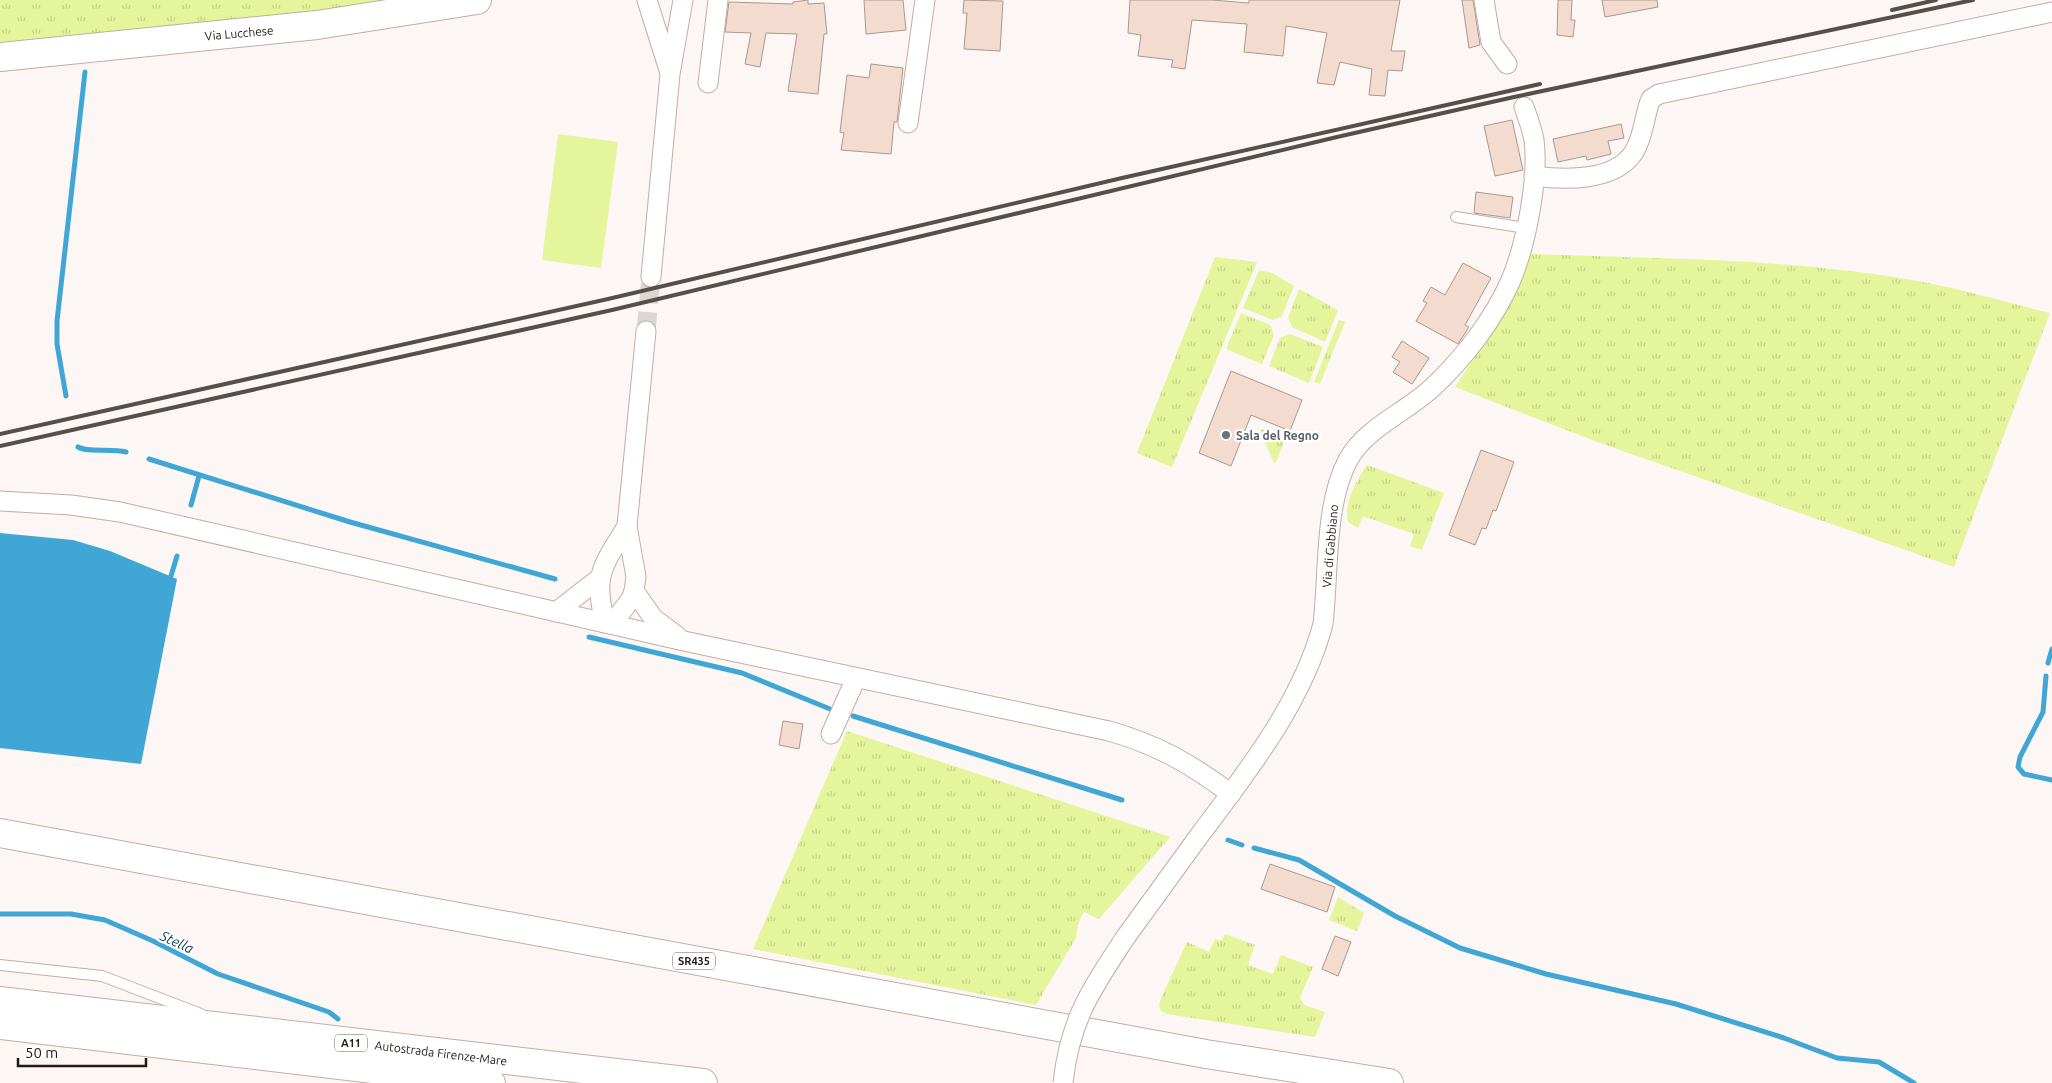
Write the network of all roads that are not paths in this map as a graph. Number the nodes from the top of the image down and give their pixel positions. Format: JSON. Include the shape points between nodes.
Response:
{"nodes":[{"id":1,"x":477,"y":0,"type":"edge"},
{"id":2,"x":647,"y":0,"type":"edge"},
{"id":3,"x":683,"y":0,"type":"edge"},
{"id":4,"x":718,"y":0,"type":"edge"},
{"id":5,"x":925,"y":0,"type":"edge"},
{"id":6,"x":1484,"y":0,"type":"edge"},
{"id":7,"x":2052,"y":12,"type":"edge"},
{"id":8,"x":0,"y":57,"type":"edge"},
{"id":9,"x":1507,"y":64,"type":"dead end"},
{"id":10,"x":670,"y":74,"type":"junction"},
{"id":11,"x":708,"y":83,"type":"dead end"},
{"id":12,"x":1524,"y":107,"type":"dead end"},
{"id":13,"x":908,"y":122,"type":"dead end"},
{"id":14,"x":1534,"y":176,"type":"junction"},
{"id":15,"x":1456,"y":217,"type":"dead end"},
{"id":16,"x":1526,"y":228,"type":"junction"},
{"id":17,"x":651,"y":277,"type":"tunnel mouth"},
{"id":18,"x":646,"y":331,"type":"tunnel mouth"},
{"id":19,"x":0,"y":501,"type":"edge"},
{"id":20,"x":628,"y":526,"type":"junction"},
{"id":21,"x":600,"y":578,"type":"junction"},
{"id":22,"x":634,"y":591,"type":"junction"},
{"id":23,"x":556,"y":612,"type":"junction"},
{"id":24,"x":609,"y":624,"type":"junction"},
{"id":25,"x":684,"y":641,"type":"junction"},
{"id":26,"x":856,"y":678,"type":"junction"},
{"id":27,"x":831,"y":734,"type":"dead end"},
{"id":28,"x":1231,"y":794,"type":"junction"},
{"id":29,"x":0,"y":833,"type":"edge"},
{"id":30,"x":0,"y":965,"type":"edge"},
{"id":31,"x":0,"y":1001,"type":"edge"},
{"id":32,"x":0,"y":1026,"type":"edge"},
{"id":33,"x":284,"y":1034,"type":"junction"},
{"id":34,"x":491,"y":1083,"type":"edge"},
{"id":35,"x":703,"y":1083,"type":"edge"},
{"id":36,"x":1063,"y":1083,"type":"edge"},
{"id":37,"x":1389,"y":1083,"type":"edge"}],
"edges":[{"from":1,"to":8,"type":"main road","name":"Via Lucchese","via":[[317,25]]},
{"from":2,"to":10,"type":"street"},
{"from":3,"to":10,"type":"street"},
{"from":4,"to":11,"type":"street"},
{"from":5,"to":13,"type":"street"},
{"from":6,"to":9,"type":"street","via":[[1491,42]]},
{"from":7,"to":14,"type":"street","via":[[1659,94],[1651,99],[1639,141],[1625,162],[1580,178]]},
{"from":10,"to":17,"type":"street"},
{"from":12,"to":14,"type":"street","name":"Via di Gabbiano","via":[[1534,141]]},
{"from":14,"to":16,"type":"street","name":"Via di Gabbiano"},
{"from":15,"to":16,"type":"lane"},
{"from":16,"to":28,"type":"street","name":"Via di Gabbiano","via":[[1510,281],[1468,351],[1433,387],[1368,436],[1348,460],[1338,484],[1332,513],[1325,605],[1318,641],[1298,688],[1277,725]]},
{"from":18,"to":20,"type":"street"},
{"from":19,"to":23,"type":"street","via":[[120,512]]},
{"from":20,"to":21,"type":"street","via":[[604,564]]},
{"from":20,"to":22,"type":"street","via":[[636,570]]},
{"from":21,"to":23,"type":"street"},
{"from":21,"to":24,"type":"street","via":[[599,595]]},
{"from":22,"to":24,"type":"street","via":[[627,606]]},
{"from":22,"to":25,"type":"street","via":[[654,619]]},
{"from":23,"to":24,"type":"street"},
{"from":24,"to":25,"type":"street"},
{"from":25,"to":26,"type":"street"},
{"from":26,"to":27,"type":"street"},
{"from":26,"to":28,"type":"street","via":[[1126,736],[1184,761]]},
{"from":28,"to":36,"type":"street","name":"Via di Gabbiano","bridge":true,"via":[[1125,938],[1096,983],[1080,1011],[1068,1050]]},
{"from":29,"to":37,"type":"main road","number":"SR435","via":[[1206,1054]]},
{"from":30,"to":33,"type":"lane","via":[[102,976],[197,1012]]},
{"from":31,"to":33,"type":"main road","name":"Autostrada Firenze-Mare","number":"A11"},
{"from":32,"to":34,"type":"main road","name":"Autostrada Firenze-Mare","number":"A11"},
{"from":33,"to":35,"type":"main road","name":"Autostrada Firenze-Mare","number":"A11"}]}
